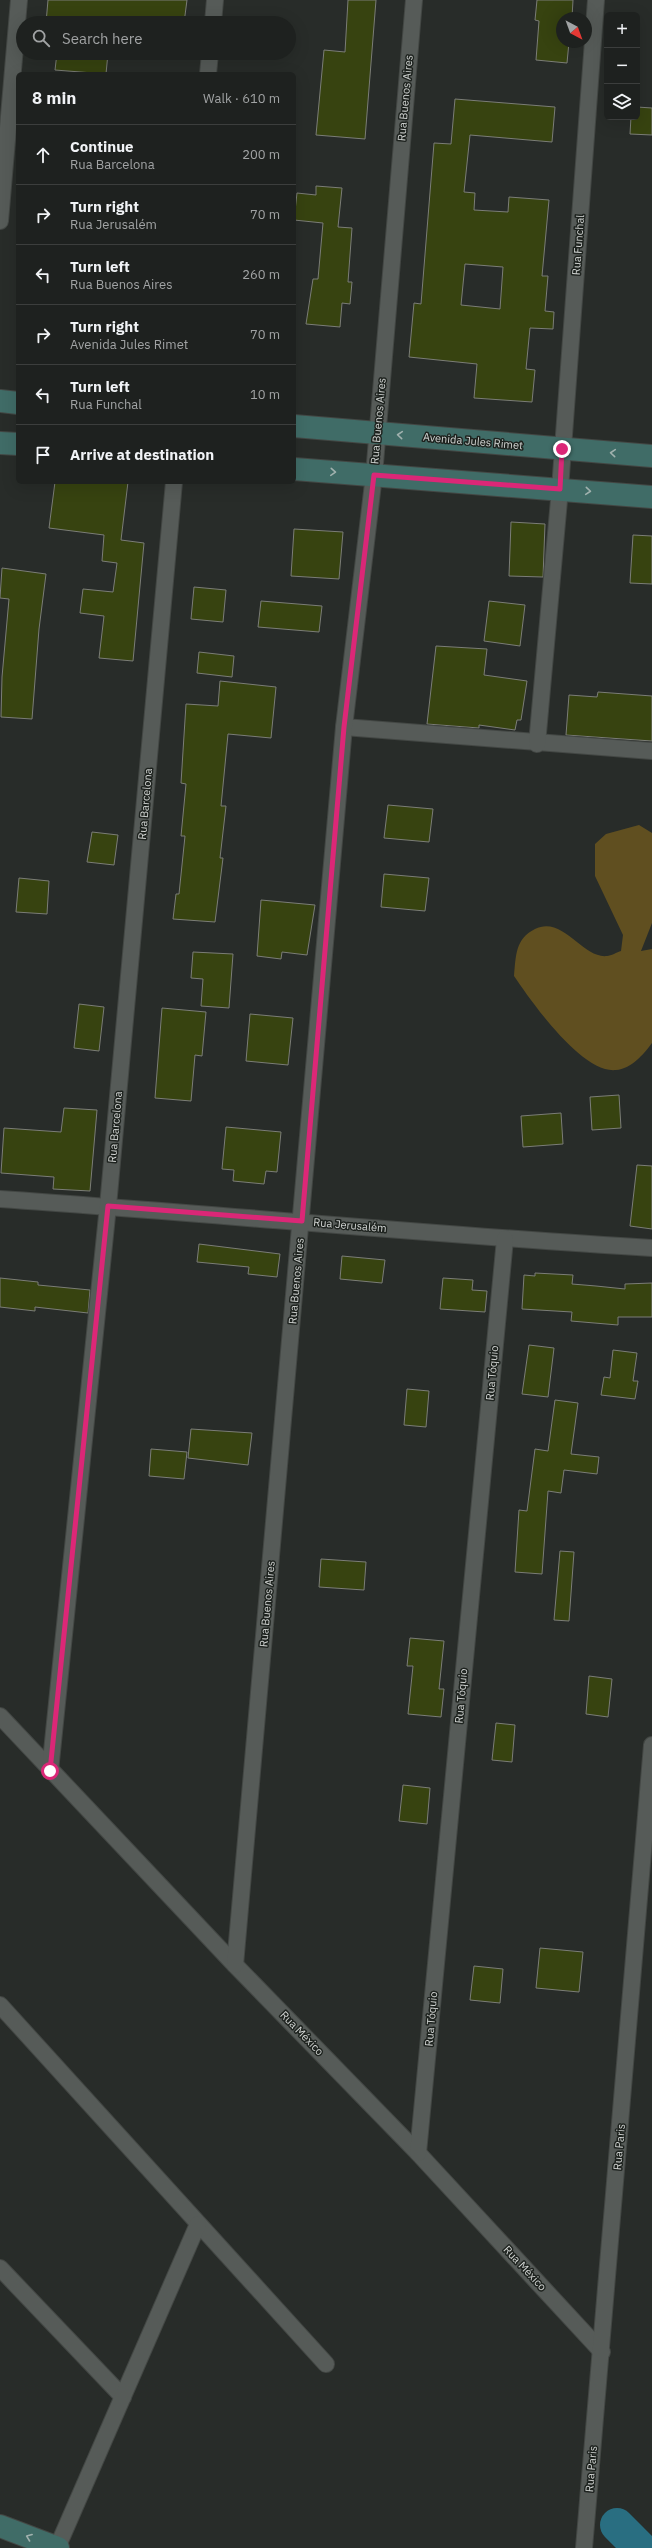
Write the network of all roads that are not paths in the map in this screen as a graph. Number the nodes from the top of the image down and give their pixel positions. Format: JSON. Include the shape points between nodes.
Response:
{"nodes":[{"id":1,"x":19,"y":0,"type":"edge"},
{"id":2,"x":215,"y":0,"type":"edge"},
{"id":3,"x":414,"y":0,"type":"edge"},
{"id":4,"x":596,"y":0,"type":"edge"},
{"id":5,"x":18,"y":16,"type":"edge"},
{"id":6,"x":214,"y":16,"type":"edge"},
{"id":7,"x":16,"y":35,"type":"edge"},
{"id":8,"x":209,"y":60,"type":"edge"},
{"id":9,"x":208,"y":72,"type":"edge"},
{"id":10,"x":0,"y":221,"type":"edge"},
{"id":11,"x":0,"y":401,"type":"edge"},
{"id":12,"x":16,"y":402,"type":"edge"},
{"id":13,"x":296,"y":426,"type":"edge"},
{"id":14,"x":377,"y":433,"type":"junction"},
{"id":15,"x":0,"y":443,"type":"edge"},
{"id":16,"x":16,"y":444,"type":"edge"},
{"id":17,"x":562,"y":449,"type":"junction"},
{"id":18,"x":652,"y":456,"type":"edge"},
{"id":19,"x":296,"y":469,"type":"edge"},
{"id":20,"x":374,"y":475,"type":"junction"},
{"id":21,"x":174,"y":484,"type":"edge"},
{"id":22,"x":560,"y":489,"type":"junction"},
{"id":23,"x":652,"y":497,"type":"edge"},
{"id":24,"x":344,"y":727,"type":"junction"},
{"id":25,"x":537,"y":744,"type":"junction"},
{"id":26,"x":652,"y":751,"type":"edge"},
{"id":27,"x":0,"y":1198,"type":"edge"},
{"id":28,"x":108,"y":1206,"type":"junction"},
{"id":29,"x":302,"y":1221,"type":"junction"},
{"id":30,"x":505,"y":1239,"type":"junction"},
{"id":31,"x":652,"y":1248,"type":"edge"},
{"id":32,"x":0,"y":1716,"type":"edge"},
{"id":33,"x":652,"y":1745,"type":"edge"},
{"id":34,"x":50,"y":1771,"type":"junction"},
{"id":35,"x":235,"y":1965,"type":"junction"},
{"id":36,"x":0,"y":2005,"type":"edge"},
{"id":37,"x":418,"y":2153,"type":"junction"},
{"id":38,"x":198,"y":2224,"type":"junction"},
{"id":39,"x":0,"y":2268,"type":"edge"},
{"id":40,"x":602,"y":2352,"type":"junction"},
{"id":41,"x":326,"y":2364,"type":"dead end"},
{"id":42,"x":123,"y":2397,"type":"junction"},
{"id":43,"x":0,"y":2526,"type":"edge"},
{"id":44,"x":58,"y":2548,"type":"edge"},
{"id":45,"x":584,"y":2548,"type":"edge"}],
"edges":[{"from":1,"to":5,"type":"street"},
{"from":2,"to":6,"type":"street"},
{"from":3,"to":14,"type":"street","name":"Rua Buenos Aires"},
{"from":4,"to":17,"type":"street","name":"Rua Funchal"},
{"from":7,"to":10,"type":"street"},
{"from":8,"to":9,"type":"street"},
{"from":11,"to":12,"type":"main road"},
{"from":13,"to":14,"type":"main road","name":"Avenida Jules Rimet"},
{"from":17,"to":14,"type":"main road","name":"Avenida Jules Rimet","one_way":true},
{"from":14,"to":20,"type":"street","name":"Rua Buenos Aires"},
{"from":15,"to":16,"type":"main road"},
{"from":18,"to":17,"type":"main road","name":"Avenida Jules Rimet","one_way":true},
{"from":17,"to":22,"type":"street","name":"Rua Funchal"},
{"from":19,"to":20,"type":"main road","one_way":true},
{"from":20,"to":22,"type":"main road"},
{"from":20,"to":24,"type":"street","name":"Rua Buenos Aires"},
{"from":21,"to":28,"type":"street","name":"Rua Barcelona"},
{"from":22,"to":23,"type":"main road","one_way":true},
{"from":22,"to":25,"type":"street","name":"Rua Funchal"},
{"from":24,"to":25,"type":"street"},
{"from":24,"to":29,"type":"street","name":"Rua Buenos Aires"},
{"from":25,"to":26,"type":"street"},
{"from":27,"to":28,"type":"street","name":"Rua Jerusalém"},
{"from":28,"to":29,"type":"street","name":"Rua Jerusalém"},
{"from":28,"to":34,"type":"street","name":"Rua Barcelona"},
{"from":29,"to":30,"type":"street","name":"Rua Jerusalém"},
{"from":29,"to":35,"type":"street","name":"Rua Buenos Aires"},
{"from":30,"to":31,"type":"street","name":"Rua Jerusalém"},
{"from":30,"to":37,"type":"street","name":"Rua Tóquio"},
{"from":32,"to":34,"type":"street","name":"Rua México"},
{"from":33,"to":40,"type":"street","name":"Rua Paris"},
{"from":34,"to":35,"type":"street","name":"Rua México"},
{"from":35,"to":37,"type":"street","name":"Rua México"},
{"from":36,"to":38,"type":"street"},
{"from":37,"to":40,"type":"street","name":"Rua México"},
{"from":38,"to":41,"type":"street"},
{"from":38,"to":42,"type":"street"},
{"from":39,"to":42,"type":"street"},
{"from":40,"to":45,"type":"street","name":"Rua Paris"},
{"from":42,"to":44,"type":"street"},
{"from":44,"to":43,"type":"main road","one_way":true}]}
